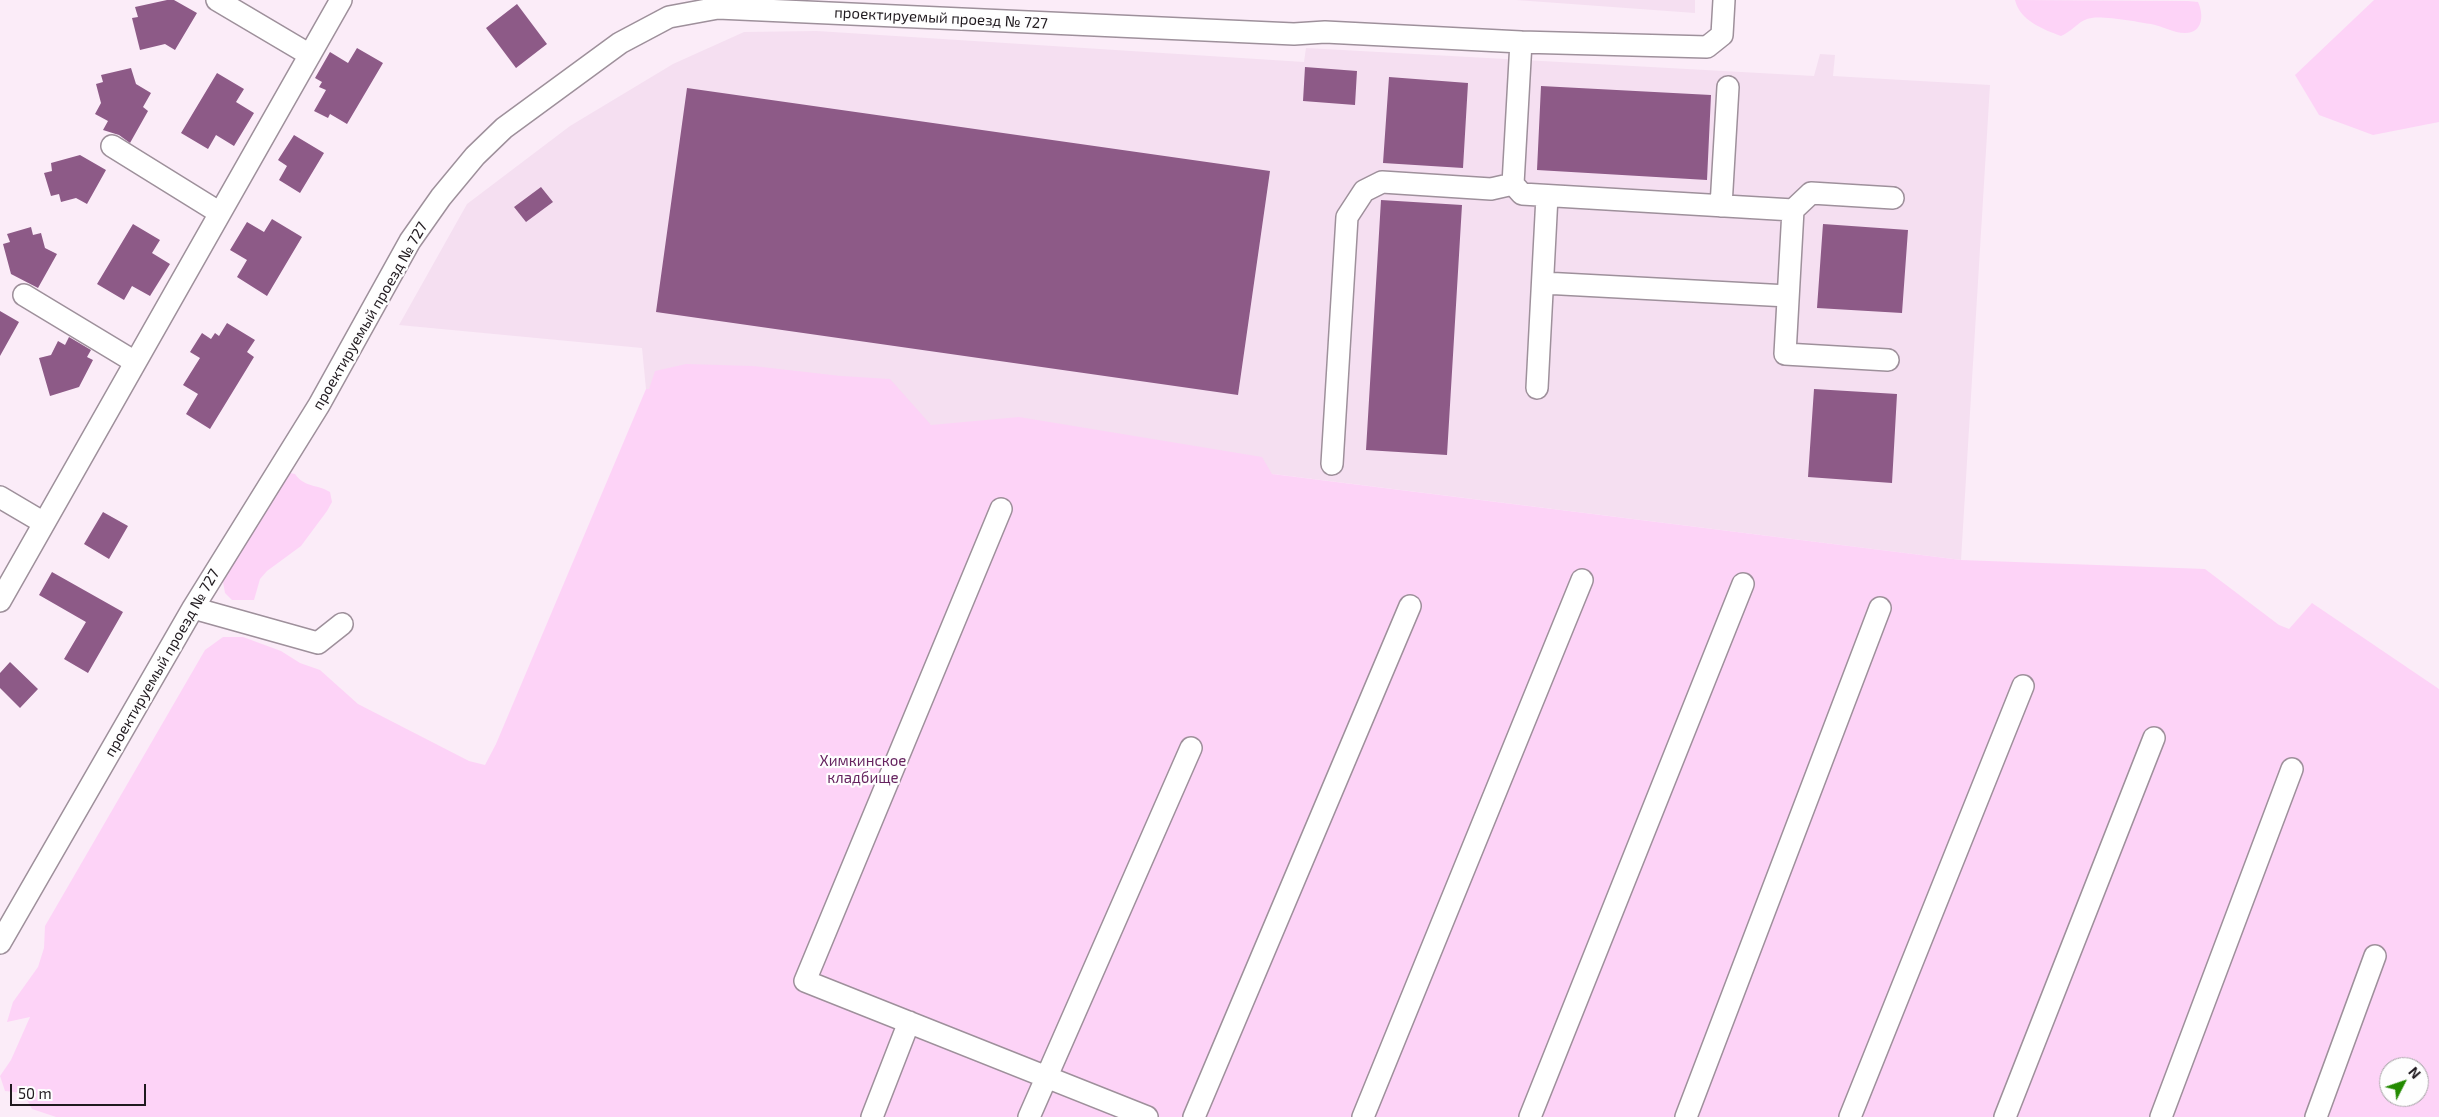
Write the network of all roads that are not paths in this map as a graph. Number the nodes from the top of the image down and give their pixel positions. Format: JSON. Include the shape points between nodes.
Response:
{"nodes":[{"id":1,"x":217,"y":0,"type":"edge"},
{"id":2,"x":341,"y":0,"type":"edge"},
{"id":3,"x":1724,"y":0,"type":"edge"},
{"id":4,"x":865,"y":8,"type":"edge"},
{"id":5,"x":899,"y":8,"type":"edge"},
{"id":6,"x":1520,"y":42,"type":"junction"},
{"id":7,"x":310,"y":55,"type":"junction"},
{"id":8,"x":1728,"y":87,"type":"dead end"},
{"id":9,"x":112,"y":146,"type":"dead end"},
{"id":10,"x":1513,"y":184,"type":"junction"},
{"id":11,"x":1547,"y":196,"type":"junction"},
{"id":12,"x":1893,"y":198,"type":"dead end"},
{"id":13,"x":1721,"y":206,"type":"junction"},
{"id":14,"x":1793,"y":210,"type":"junction"},
{"id":15,"x":220,"y":213,"type":"junction"},
{"id":16,"x":1542,"y":282,"type":"junction"},
{"id":17,"x":24,"y":295,"type":"dead end"},
{"id":18,"x":1788,"y":296,"type":"junction"},
{"id":19,"x":1888,"y":360,"type":"dead end"},
{"id":20,"x":136,"y":362,"type":"junction"},
{"id":21,"x":1537,"y":388,"type":"dead end"},
{"id":22,"x":1332,"y":464,"type":"dead end"},
{"id":23,"x":0,"y":498,"type":"edge"},
{"id":24,"x":1000,"y":509,"type":"dead end"},
{"id":25,"x":44,"y":523,"type":"junction"},
{"id":26,"x":1582,"y":580,"type":"dead end"},
{"id":27,"x":1743,"y":584,"type":"dead end"},
{"id":28,"x":0,"y":601,"type":"edge"},
{"id":29,"x":1410,"y":606,"type":"dead end"},
{"id":30,"x":193,"y":608,"type":"junction"},
{"id":31,"x":1880,"y":608,"type":"dead end"},
{"id":32,"x":342,"y":624,"type":"dead end"},
{"id":33,"x":2023,"y":686,"type":"dead end"},
{"id":34,"x":2154,"y":738,"type":"dead end"},
{"id":35,"x":1191,"y":748,"type":"dead end"},
{"id":36,"x":2292,"y":769,"type":"dead end"},
{"id":37,"x":0,"y":942,"type":"edge"},
{"id":38,"x":2375,"y":956,"type":"dead end"},
{"id":39,"x":909,"y":1022,"type":"junction"},
{"id":40,"x":1046,"y":1076,"type":"junction"},
{"id":41,"x":872,"y":1117,"type":"edge"},
{"id":42,"x":1028,"y":1117,"type":"edge"},
{"id":43,"x":1147,"y":1117,"type":"edge"},
{"id":44,"x":1194,"y":1117,"type":"edge"},
{"id":45,"x":1363,"y":1117,"type":"edge"},
{"id":46,"x":1530,"y":1117,"type":"edge"},
{"id":47,"x":1686,"y":1117,"type":"edge"},
{"id":48,"x":1850,"y":1117,"type":"edge"},
{"id":49,"x":2005,"y":1117,"type":"edge"},
{"id":50,"x":2161,"y":1117,"type":"edge"},
{"id":51,"x":2316,"y":1117,"type":"edge"}],
"edges":[{"from":1,"to":7,"type":"street"},
{"from":2,"to":7,"type":"street"},
{"from":3,"to":6,"type":"street","name":"проектируемый проезд № 727","via":[[1722,35],[1707,47]]},
{"from":4,"to":5,"type":"street","name":"проектируемый проезд № 727"},
{"from":4,"to":30,"type":"street","name":"проектируемый проезд № 727","via":[[718,8],[669,17],[620,43],[504,128],[475,156],[410,241],[320,405]]},
{"from":5,"to":6,"type":"street","name":"проектируемый проезд № 727","via":[[1294,34],[1325,32]]},
{"from":6,"to":10,"type":"street"},
{"from":7,"to":15,"type":"street"},
{"from":8,"to":13,"type":"street"},
{"from":9,"to":15,"type":"street"},
{"from":10,"to":11,"type":"street","via":[[1522,194]]},
{"from":10,"to":22,"type":"street","via":[[1491,189],[1382,182],[1364,192],[1347,217]]},
{"from":11,"to":13,"type":"street"},
{"from":11,"to":16,"type":"street"},
{"from":12,"to":14,"type":"street","via":[[1811,193]]},
{"from":13,"to":14,"type":"street"},
{"from":14,"to":18,"type":"street"},
{"from":15,"to":20,"type":"street"},
{"from":16,"to":18,"type":"street"},
{"from":16,"to":21,"type":"street"},
{"from":17,"to":20,"type":"street"},
{"from":18,"to":19,"type":"street","via":[[1785,354]]},
{"from":20,"to":25,"type":"street"},
{"from":23,"to":25,"type":"street"},
{"from":24,"to":39,"type":"street","via":[[805,981]]},
{"from":25,"to":28,"type":"street"},
{"from":26,"to":45,"type":"street"},
{"from":27,"to":46,"type":"street"},
{"from":29,"to":44,"type":"street"},
{"from":30,"to":32,"type":"street","via":[[318,643]]},
{"from":30,"to":37,"type":"street","name":"проектируемый проезд № 727"},
{"from":31,"to":47,"type":"street"},
{"from":33,"to":48,"type":"street"},
{"from":34,"to":49,"type":"street"},
{"from":35,"to":40,"type":"street"},
{"from":36,"to":50,"type":"street"},
{"from":38,"to":51,"type":"street"},
{"from":39,"to":40,"type":"street"},
{"from":39,"to":41,"type":"street"},
{"from":40,"to":42,"type":"street"},
{"from":40,"to":43,"type":"street"}]}
